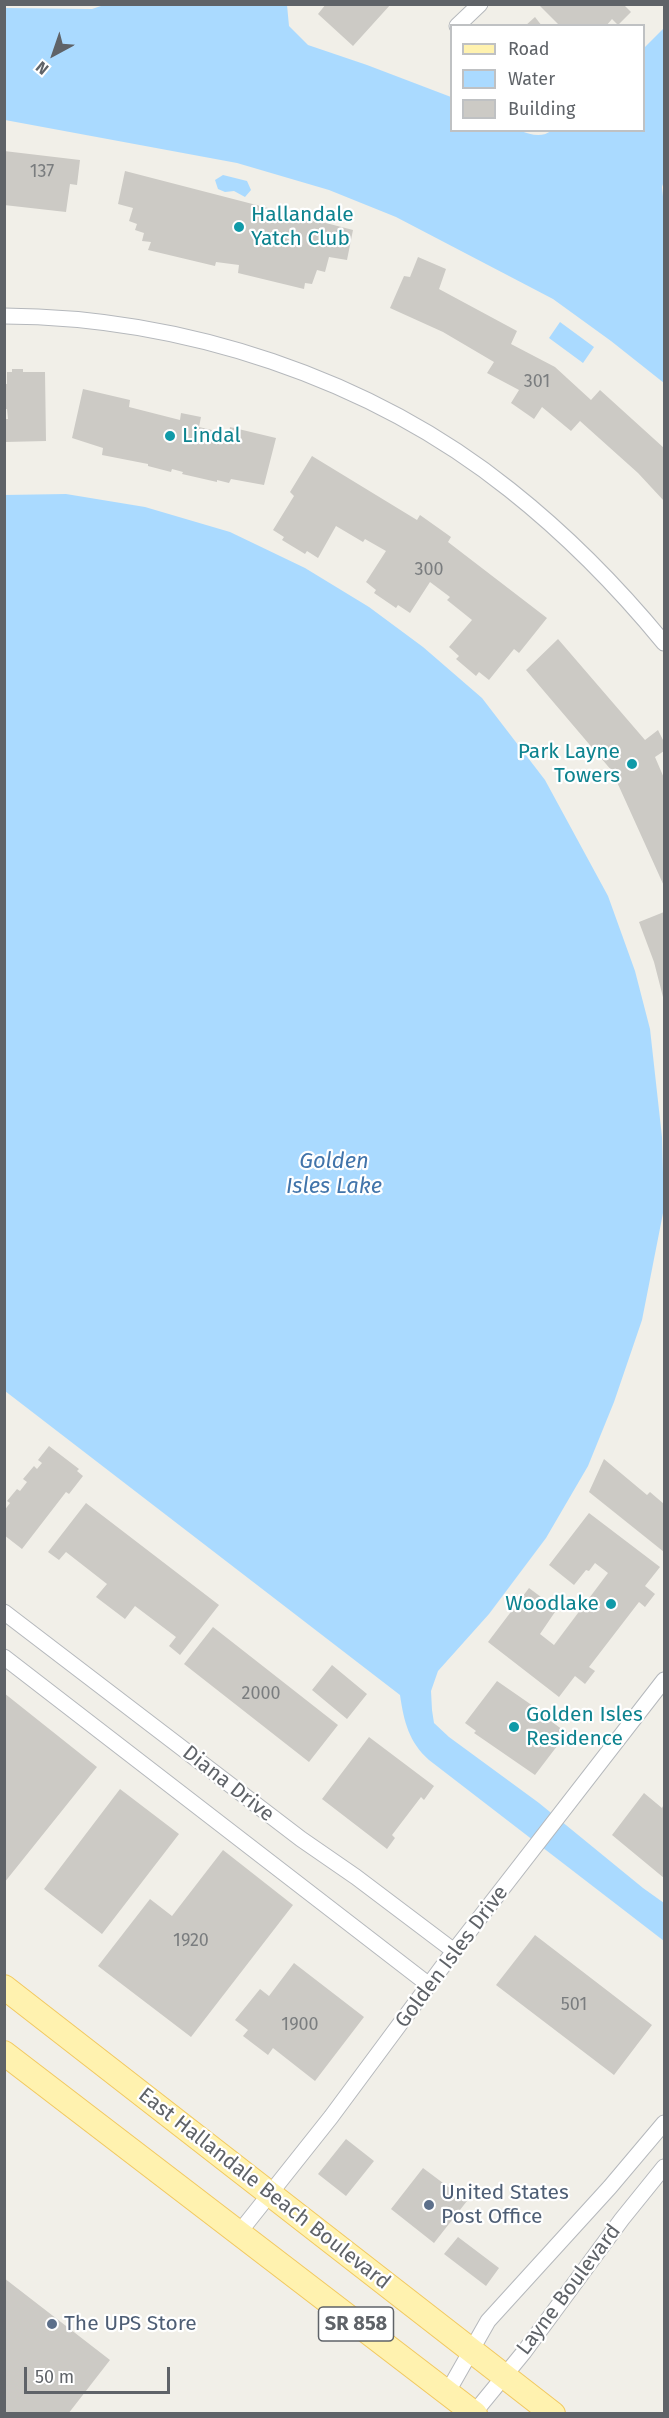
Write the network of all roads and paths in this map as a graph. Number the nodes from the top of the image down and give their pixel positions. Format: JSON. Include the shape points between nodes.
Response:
{"nodes":[{"id":1,"x":480,"y":4,"type":"edge"},
{"id":2,"x":459,"y":24,"type":"edge"},
{"id":3,"x":4,"y":316,"type":"edge"},
{"id":4,"x":664,"y":643,"type":"edge"},
{"id":5,"x":4,"y":1612,"type":"edge"},
{"id":6,"x":4,"y":1657,"type":"edge"},
{"id":7,"x":664,"y":1680,"type":"edge"},
{"id":8,"x":454,"y":1952,"type":"junction"},
{"id":9,"x":429,"y":1985,"type":"junction"},
{"id":10,"x":4,"y":1987,"type":"edge"},
{"id":11,"x":4,"y":2053,"type":"edge"},
{"id":12,"x":664,"y":2123,"type":"edge"},
{"id":13,"x":664,"y":2167,"type":"edge"},
{"id":14,"x":271,"y":2193,"type":"junction"},
{"id":15,"x":238,"y":2234,"type":"junction"},
{"id":16,"x":471,"y":2351,"type":"junction"},
{"id":17,"x":503,"y":2376,"type":"junction"},
{"id":18,"x":447,"y":2392,"type":"junction"},
{"id":19,"x":474,"y":2413,"type":"edge"},
{"id":20,"x":553,"y":2414,"type":"edge"}],
"edges":[{"from":1,"to":2,"type":"street"},
{"from":3,"to":4,"type":"street","via":[[105,323],[200,340],[255,356],[354,395],[456,452],[509,489],[594,564]]},
{"from":5,"to":8,"type":"street","name":"Diana Drive"},
{"from":6,"to":9,"type":"street","name":"Diana Drive"},
{"from":7,"to":8,"type":"street","name":"Golden Isles Drive"},
{"from":8,"to":9,"type":"street","name":"Golden Isles Drive"},
{"from":9,"to":14,"type":"street","name":"Golden Isles Drive"},
{"from":10,"to":14,"type":"main road","name":"East Hallandale Beach Boulevard","number":"SR 858"},
{"from":11,"to":15,"type":"main road","number":"SR 858"},
{"from":12,"to":16,"type":"street","name":"Layne Boulevard","via":[[488,2321]]},
{"from":13,"to":17,"type":"street","name":"Layne Boulevard"},
{"from":14,"to":15,"type":"street","name":"Golden Isles Drive"},
{"from":14,"to":16,"type":"main road","name":"East Hallandale Beach Boulevard","number":"SR 858"},
{"from":15,"to":18,"type":"main road","number":"SR 858"},
{"from":16,"to":17,"type":"main road","name":"East Hallandale Beach Boulevard","number":"SR 858"},
{"from":16,"to":18,"type":"street","name":"Layne Boulevard"},
{"from":17,"to":19,"type":"street","name":"Layne Boulevard"},
{"from":17,"to":20,"type":"main road","name":"East Hallandale Beach Boulevard","number":"SR 858"},
{"from":18,"to":19,"type":"main road","number":"SR 858"}]}
